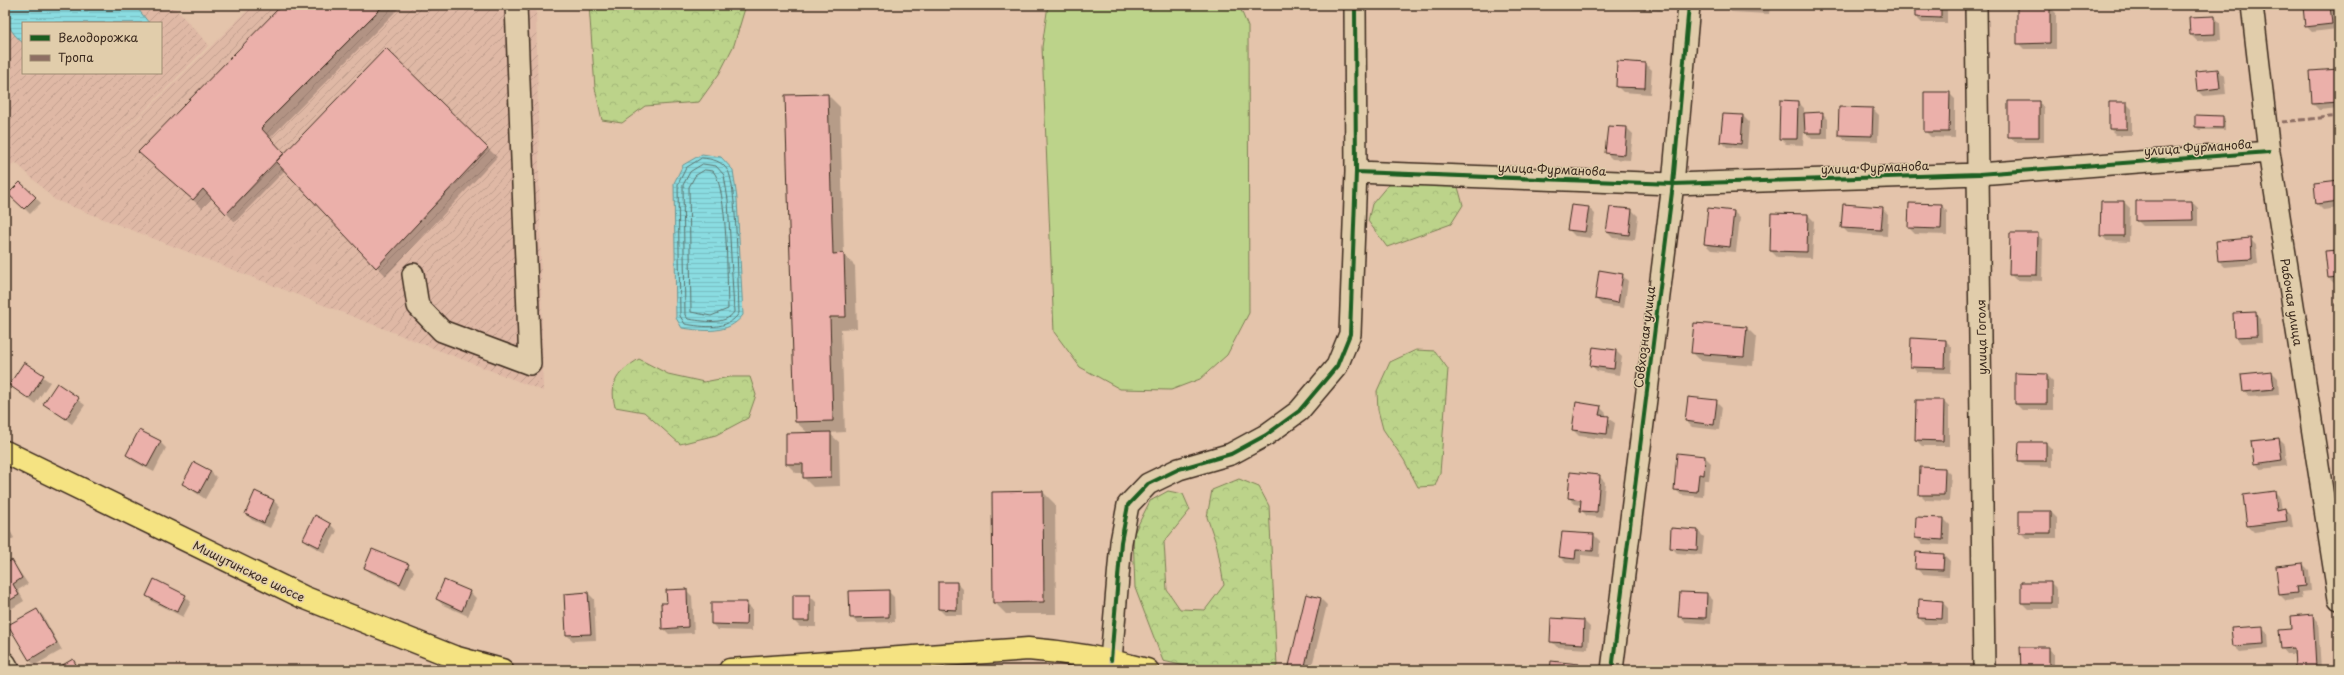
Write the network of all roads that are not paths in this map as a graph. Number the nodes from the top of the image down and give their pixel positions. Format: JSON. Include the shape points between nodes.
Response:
{"nodes":[{"id":1,"x":516,"y":5,"type":"edge"},
{"id":2,"x":1689,"y":5,"type":"edge"},
{"id":3,"x":1976,"y":5,"type":"edge"},
{"id":4,"x":2252,"y":5,"type":"edge"},
{"id":5,"x":1355,"y":7,"type":"dead end"},
{"id":6,"x":2269,"y":152,"type":"junction"},
{"id":7,"x":1356,"y":172,"type":"junction"},
{"id":8,"x":1979,"y":174,"type":"junction"},
{"id":9,"x":1673,"y":184,"type":"junction"},
{"id":10,"x":413,"y":274,"type":"dead end"},
{"id":11,"x":5,"y":452,"type":"edge"},
{"id":12,"x":2339,"y":599,"type":"edge"},
{"id":13,"x":1111,"y":660,"type":"junction"},
{"id":14,"x":5,"y":663,"type":"edge"},
{"id":15,"x":450,"y":664,"type":"edge"},
{"id":16,"x":853,"y":666,"type":"edge"},
{"id":17,"x":9,"y":670,"type":"edge"},
{"id":18,"x":502,"y":670,"type":"edge"},
{"id":19,"x":730,"y":670,"type":"edge"},
{"id":20,"x":1147,"y":670,"type":"edge"},
{"id":21,"x":1612,"y":670,"type":"edge"},
{"id":22,"x":1984,"y":670,"type":"edge"}],
"edges":[{"from":1,"to":10,"type":"street","via":[[530,364],[442,332],[418,306]]},
{"from":2,"to":9,"type":"street","name":"Совхозная улица"},
{"from":3,"to":8,"type":"street","name":"улица Гоголя"},
{"from":4,"to":6,"type":"street","name":"Рабочая улица"},
{"from":5,"to":7,"type":"street"},
{"from":6,"to":8,"type":"street","name":"улица Фурманова"},
{"from":6,"to":12,"type":"street","name":"Рабочая улица"},
{"from":7,"to":9,"type":"street","name":"улица Фурманова"},
{"from":7,"to":13,"type":"street","via":[[1350,334],[1337,366],[1299,411],[1266,435],[1231,454],[1173,472],[1148,484],[1128,505],[1121,542]]},
{"from":8,"to":9,"type":"street","name":"улица Фурманова"},
{"from":8,"to":22,"type":"street","name":"улица Гоголя"},
{"from":9,"to":21,"type":"street","name":"Совхозная улица"},
{"from":11,"to":15,"type":"main road","name":"Мишутинское шоссе","via":[[303,597]]},
{"from":13,"to":16,"type":"main road","via":[[1028,649]]},
{"from":13,"to":20,"type":"main road"},
{"from":14,"to":17,"type":"street"},
{"from":15,"to":18,"type":"main road","name":"Мишутинское шоссе"},
{"from":16,"to":19,"type":"main road"}]}
